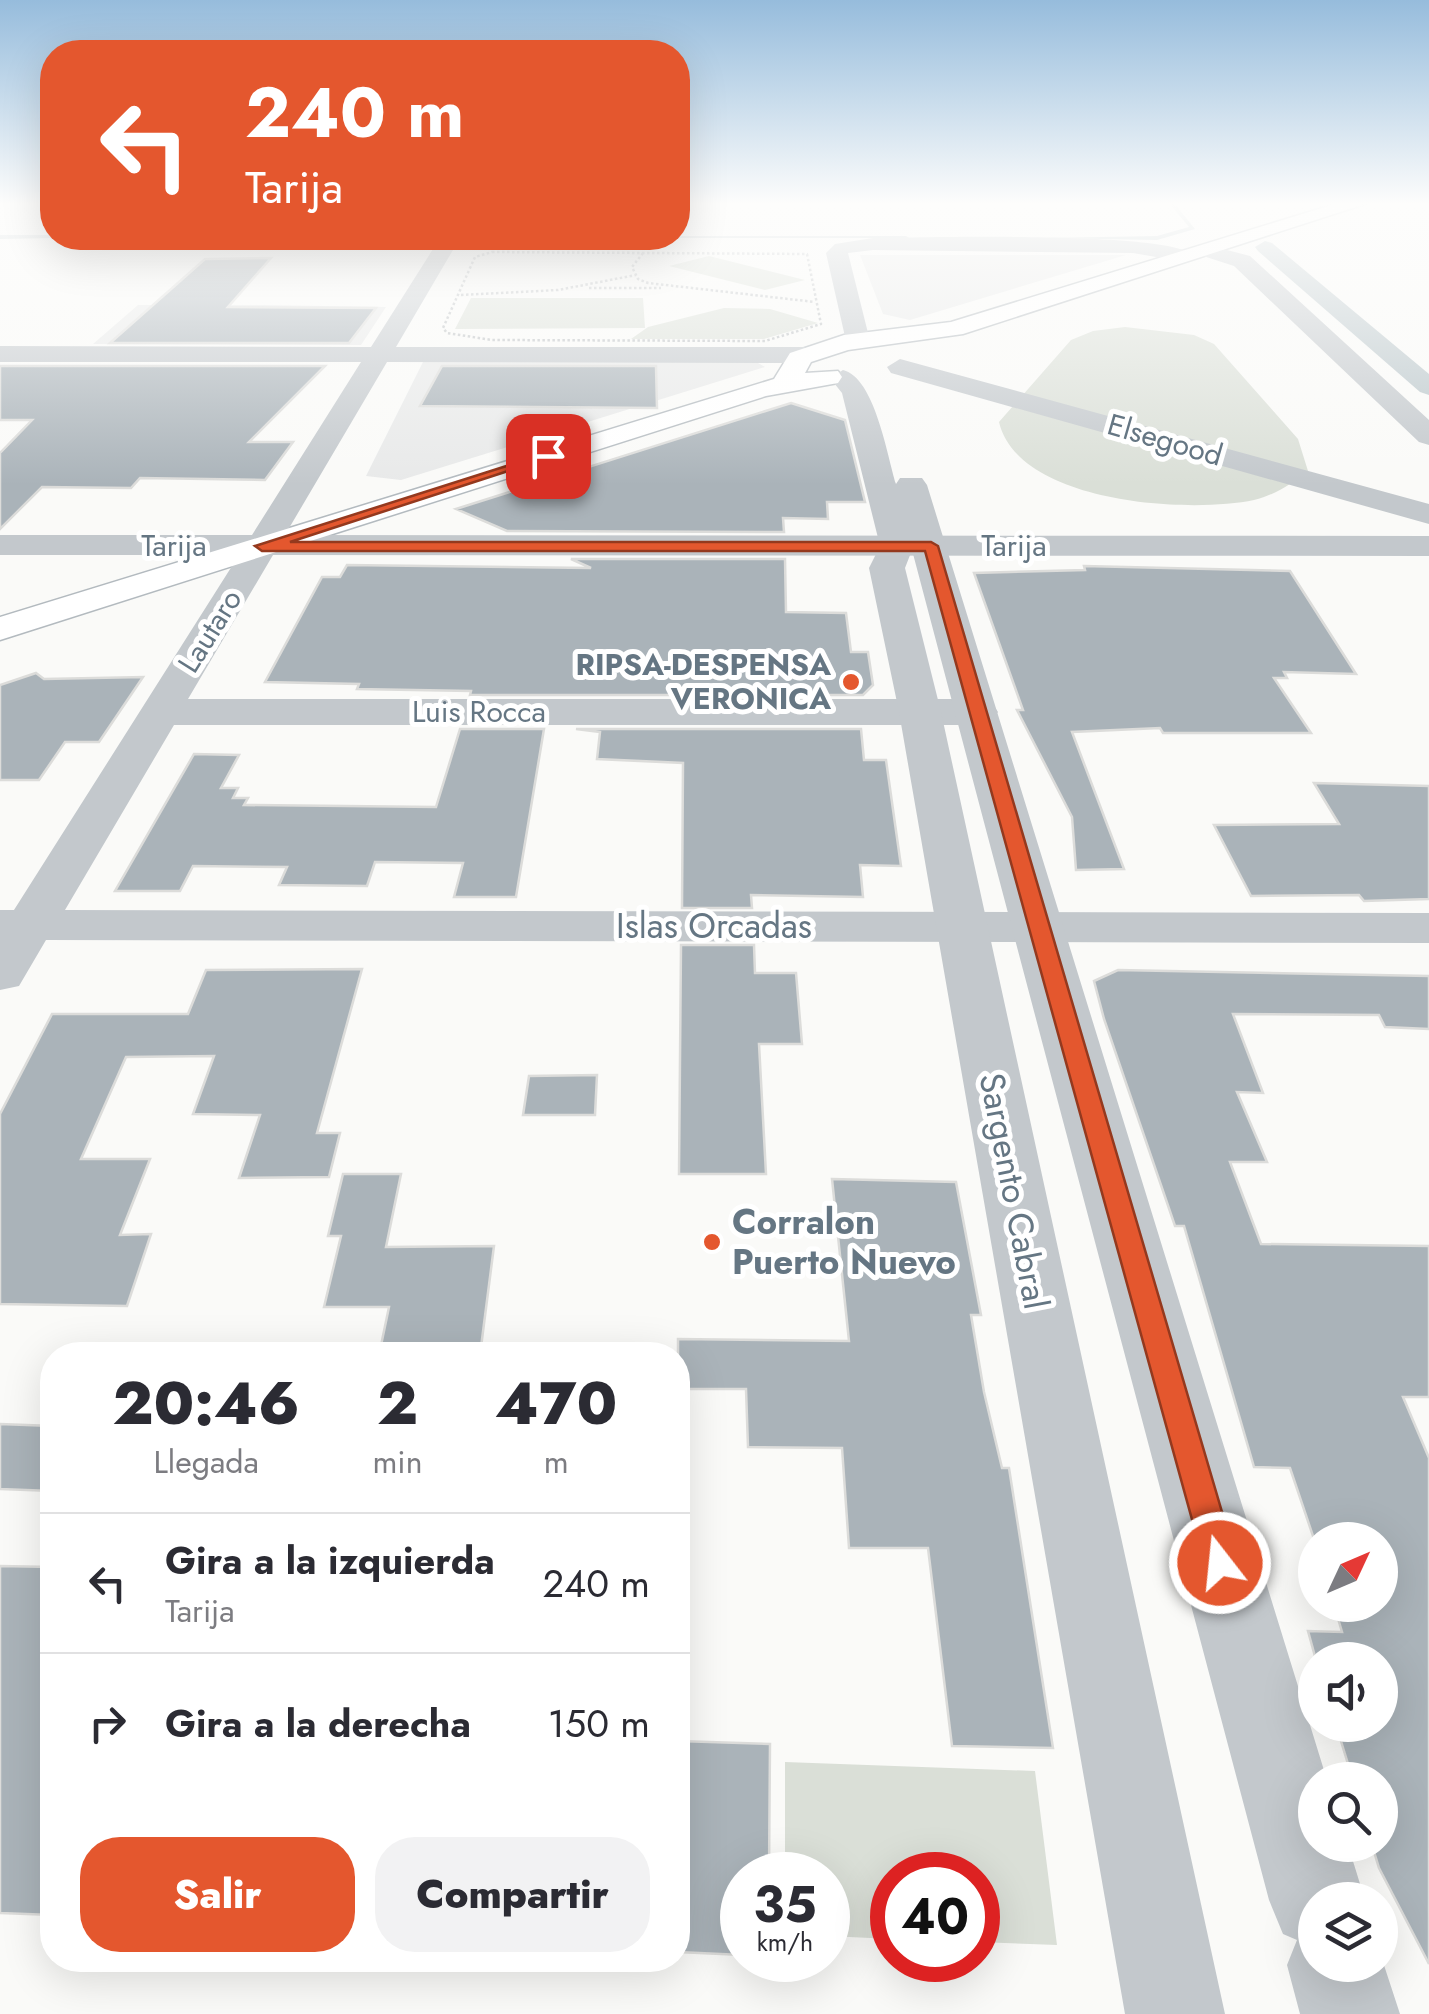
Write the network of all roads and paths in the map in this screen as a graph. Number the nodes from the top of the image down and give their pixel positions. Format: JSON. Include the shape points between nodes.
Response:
{"nodes":[{"id":1,"x":415,"y":297,"type":"edge"},
{"id":2,"x":459,"y":297,"type":"edge"},
{"id":3,"x":755,"y":297,"type":"edge"},
{"id":4,"x":776,"y":297,"type":"edge"},
{"id":5,"x":815,"y":297,"type":"edge"},
{"id":6,"x":845,"y":297,"type":"edge"},
{"id":7,"x":1056,"y":297,"type":"edge"},
{"id":8,"x":1280,"y":297,"type":"edge"},
{"id":9,"x":779,"y":300,"type":"junction"},
{"id":10,"x":816,"y":302,"type":"junction"},
{"id":11,"x":954,"y":329,"type":"junction"},
{"id":12,"x":381,"y":353,"type":"junction"},
{"id":13,"x":0,"y":354,"type":"edge"},
{"id":14,"x":856,"y":361,"type":"junction"},
{"id":15,"x":1429,"y":436,"type":"edge"},
{"id":16,"x":1429,"y":514,"type":"edge"},
{"id":17,"x":0,"y":546,"type":"edge"},
{"id":18,"x":262,"y":546,"type":"junction"},
{"id":19,"x":914,"y":546,"type":"junction"},
{"id":20,"x":1429,"y":546,"type":"edge"},
{"id":21,"x":0,"y":629,"type":"edge"},
{"id":22,"x":160,"y":712,"type":"junction"},
{"id":23,"x":948,"y":712,"type":"junction"},
{"id":24,"x":15,"y":925,"type":"edge"},
{"id":25,"x":962,"y":927,"type":"junction"},
{"id":26,"x":1037,"y":927,"type":"junction"},
{"id":27,"x":1429,"y":928,"type":"edge"},
{"id":28,"x":0,"y":974,"type":"edge"},
{"id":29,"x":1312,"y":1882,"type":"edge"},
{"id":30,"x":1341,"y":1982,"type":"edge"},
{"id":31,"x":1175,"y":2014,"type":"edge"},
{"id":32,"x":1350,"y":2014,"type":"edge"}],
"edges":[{"from":1,"to":12,"type":"street","name":"Lautaro"},
{"from":2,"to":10,"type":"path","via":[[443,328],[461,338],[492,340],[765,341],[820,324]]},
{"from":3,"to":9,"type":"path"},
{"from":4,"to":9,"type":"path"},
{"from":5,"to":10,"type":"path"},
{"from":6,"to":14,"type":"street","name":"Sargento Cabral"},
{"from":7,"to":11,"type":"main road"},
{"from":8,"to":15,"type":"street"},
{"from":9,"to":10,"type":"path"},
{"from":11,"to":14,"type":"main road"},
{"from":11,"to":14,"type":"main road"},
{"from":12,"to":13,"type":"street","name":"Elsegood"},
{"from":12,"to":14,"type":"street","name":"Elsegood"},
{"from":12,"to":18,"type":"street","name":"Lautaro"},
{"from":14,"to":16,"type":"street","name":"Elsegood"},
{"from":14,"to":18,"type":"main road"},
{"from":14,"to":19,"type":"street","name":"Sargento Cabral","via":[[856,392]]},
{"from":17,"to":18,"type":"street","name":"Tarija"},
{"from":18,"to":19,"type":"street","name":"Tarija"},
{"from":18,"to":21,"type":"main road"},
{"from":18,"to":22,"type":"street","name":"Lautaro"},
{"from":19,"to":20,"type":"street","name":"Tarija"},
{"from":19,"to":23,"type":"street","name":"Sargento Cabral","via":[[887,568]]},
{"from":22,"to":23,"type":"street","name":"Luis Rocca"},
{"from":22,"to":24,"type":"street","name":"Lautaro"},
{"from":23,"to":25,"type":"street","name":"Sargento Cabral"},
{"from":23,"to":26,"type":"street","name":"Sargento Cabral"},
{"from":24,"to":25,"type":"street","name":"Islas Orcadas"},
{"from":24,"to":28,"type":"street","name":"Lautaro"},
{"from":25,"to":26,"type":"street","name":"Islas Orcadas"},
{"from":25,"to":31,"type":"street","name":"Sargento Cabral"},
{"from":26,"to":27,"type":"street","name":"Islas Orcadas"},
{"from":26,"to":29,"type":"street","name":"Sargento Cabral"},
{"from":30,"to":32,"type":"street"}]}
